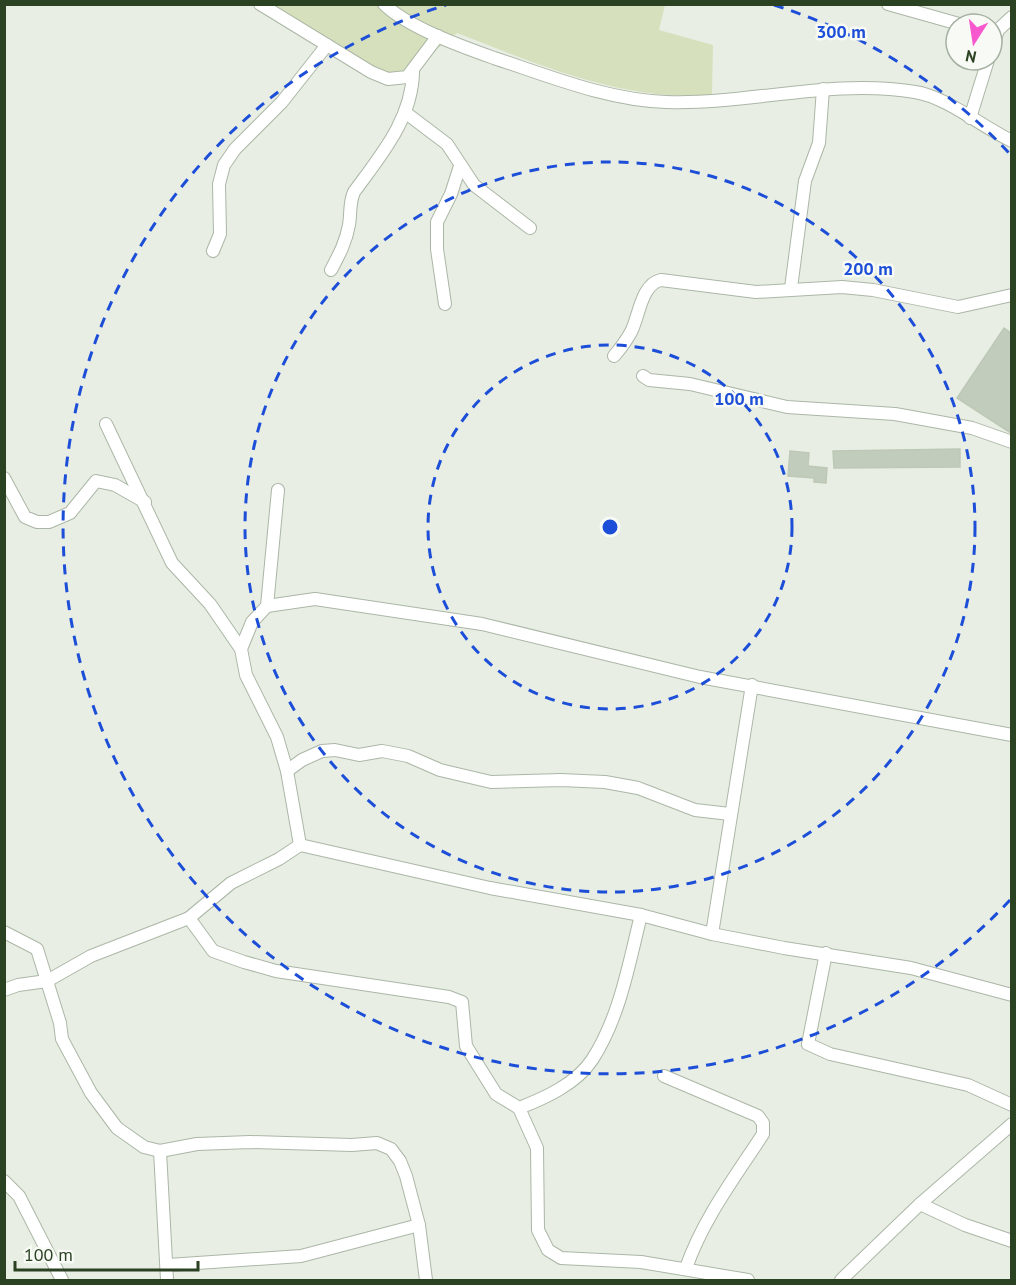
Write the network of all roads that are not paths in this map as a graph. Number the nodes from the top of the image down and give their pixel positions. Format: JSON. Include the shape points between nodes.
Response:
{"nodes":[{"id":1,"x":260,"y":4,"type":"edge"},
{"id":2,"x":384,"y":4,"type":"edge"},
{"id":3,"x":888,"y":4,"type":"edge"},
{"id":4,"x":944,"y":20,"type":"edge"},
{"id":5,"x":438,"y":36,"type":"junction"},
{"id":6,"x":327,"y":45,"type":"junction"},
{"id":7,"x":413,"y":72,"type":"junction"},
{"id":8,"x":984,"y":72,"type":"edge"},
{"id":9,"x":823,"y":89,"type":"junction"},
{"id":10,"x":406,"y":113,"type":"junction"},
{"id":11,"x":970,"y":118,"type":"junction"},
{"id":12,"x":1011,"y":141,"type":"edge"},
{"id":13,"x":460,"y":166,"type":"junction"},
{"id":14,"x":530,"y":228,"type":"dead end"},
{"id":15,"x":213,"y":251,"type":"dead end"},
{"id":16,"x":331,"y":270,"type":"dead end"},
{"id":17,"x":791,"y":288,"type":"junction"},
{"id":18,"x":1011,"y":295,"type":"edge"},
{"id":19,"x":445,"y":304,"type":"dead end"},
{"id":20,"x":614,"y":356,"type":"dead end"},
{"id":21,"x":643,"y":376,"type":"dead end"},
{"id":22,"x":106,"y":424,"type":"dead end"},
{"id":23,"x":1011,"y":442,"type":"edge"},
{"id":24,"x":4,"y":478,"type":"edge"},
{"id":25,"x":278,"y":490,"type":"dead end"},
{"id":26,"x":144,"y":502,"type":"junction"},
{"id":27,"x":267,"y":606,"type":"junction"},
{"id":28,"x":241,"y":649,"type":"junction"},
{"id":29,"x":752,"y":685,"type":"junction"},
{"id":30,"x":1011,"y":735,"type":"edge"},
{"id":31,"x":287,"y":771,"type":"junction"},
{"id":32,"x":730,"y":814,"type":"junction"},
{"id":33,"x":300,"y":845,"type":"junction"},
{"id":34,"x":640,"y":915,"type":"junction"},
{"id":35,"x":189,"y":918,"type":"junction"},
{"id":36,"x":4,"y":932,"type":"edge"},
{"id":37,"x":712,"y":934,"type":"junction"},
{"id":38,"x":826,"y":953,"type":"junction"},
{"id":39,"x":47,"y":981,"type":"junction"},
{"id":40,"x":4,"y":990,"type":"edge"},
{"id":41,"x":1011,"y":994,"type":"edge"},
{"id":42,"x":664,"y":1076,"type":"dead end"},
{"id":43,"x":1011,"y":1106,"type":"edge"},
{"id":44,"x":519,"y":1108,"type":"junction"},
{"id":45,"x":1011,"y":1124,"type":"edge"},
{"id":46,"x":160,"y":1151,"type":"junction"},
{"id":47,"x":4,"y":1181,"type":"edge"},
{"id":48,"x":920,"y":1204,"type":"junction"},
{"id":49,"x":419,"y":1226,"type":"junction"},
{"id":50,"x":1011,"y":1241,"type":"edge"},
{"id":51,"x":168,"y":1265,"type":"junction"},
{"id":52,"x":686,"y":1268,"type":"junction"},
{"id":53,"x":843,"y":1280,"type":"edge"},
{"id":54,"x":62,"y":1281,"type":"edge"},
{"id":55,"x":167,"y":1281,"type":"edge"},
{"id":56,"x":426,"y":1281,"type":"edge"},
{"id":57,"x":748,"y":1281,"type":"edge"}],
"edges":[{"from":1,"to":6,"type":"street"},
{"from":2,"to":5,"type":"street"},
{"from":3,"to":4,"type":"street"},
{"from":5,"to":7,"type":"street"},
{"from":5,"to":9,"type":"street","via":[[571,84],[623,97],[664,102],[741,100]]},
{"from":6,"to":7,"type":"street","via":[[388,79],[407,77]]},
{"from":6,"to":15,"type":"street","via":[[224,165],[219,184],[220,234]]},
{"from":7,"to":10,"type":"street"},
{"from":8,"to":11,"type":"street"},
{"from":9,"to":11,"type":"street","via":[[917,92]]},
{"from":9,"to":17,"type":"street","via":[[819,143],[805,181]]},
{"from":10,"to":13,"type":"street","via":[[447,144]]},
{"from":10,"to":16,"type":"street","via":[[354,192],[345,244]]},
{"from":11,"to":12,"type":"street"},
{"from":13,"to":14,"type":"street","via":[[474,184]]},
{"from":13,"to":19,"type":"street","via":[[437,222]]},
{"from":17,"to":18,"type":"street","via":[[873,290],[958,307]]},
{"from":17,"to":20,"type":"street","via":[[756,292],[654,281],[632,331]]},
{"from":21,"to":23,"type":"street","via":[[788,407],[895,414],[972,428]]},
{"from":22,"to":26,"type":"street"},
{"from":24,"to":26,"type":"street","via":[[25,517],[37,522],[49,522],[70,513],[96,481],[115,485]]},
{"from":25,"to":27,"type":"street"},
{"from":26,"to":28,"type":"street","via":[[172,563],[210,604]]},
{"from":27,"to":28,"type":"street","via":[[252,622]]},
{"from":27,"to":29,"type":"street","via":[[315,599],[482,624],[700,677]]},
{"from":28,"to":31,"type":"street","via":[[246,675],[277,736]]},
{"from":29,"to":30,"type":"street"},
{"from":29,"to":32,"type":"street"},
{"from":31,"to":32,"type":"street","via":[[322,751],[359,755],[382,751],[491,782],[605,782],[638,788],[695,810]]},
{"from":31,"to":33,"type":"street"},
{"from":32,"to":37,"type":"street"},
{"from":33,"to":34,"type":"street","via":[[490,888]]},
{"from":33,"to":35,"type":"street","via":[[231,883]]},
{"from":34,"to":37,"type":"street"},
{"from":34,"to":44,"type":"street","via":[[619,1002],[592,1061],[549,1096]]},
{"from":35,"to":39,"type":"street","via":[[91,956]]},
{"from":35,"to":44,"type":"street","via":[[213,951],[244,962],[276,971],[456,998],[462,1002],[466,1046],[496,1094]]},
{"from":36,"to":39,"type":"street","via":[[37,949]]},
{"from":37,"to":38,"type":"street"},
{"from":38,"to":41,"type":"street","via":[[911,968]]},
{"from":38,"to":43,"type":"street","via":[[808,1044],[830,1054],[968,1084]]},
{"from":39,"to":40,"type":"street"},
{"from":39,"to":46,"type":"street","via":[[62,1039],[91,1093],[117,1128],[144,1147]]},
{"from":42,"to":52,"type":"street","via":[[758,1116],[763,1123],[763,1134],[694,1244]]},
{"from":44,"to":52,"type":"street","via":[[537,1148],[538,1230],[548,1250],[561,1258]]},
{"from":45,"to":48,"type":"street"},
{"from":46,"to":49,"type":"street","via":[[197,1144],[376,1143],[391,1149],[400,1161]]},
{"from":46,"to":51,"type":"street"},
{"from":47,"to":54,"type":"street","via":[[19,1196]]},
{"from":48,"to":50,"type":"street","via":[[965,1226]]},
{"from":48,"to":53,"type":"street"},
{"from":49,"to":51,"type":"street","via":[[301,1256]]},
{"from":49,"to":56,"type":"street"},
{"from":51,"to":55,"type":"street"},
{"from":52,"to":57,"type":"street"}]}
